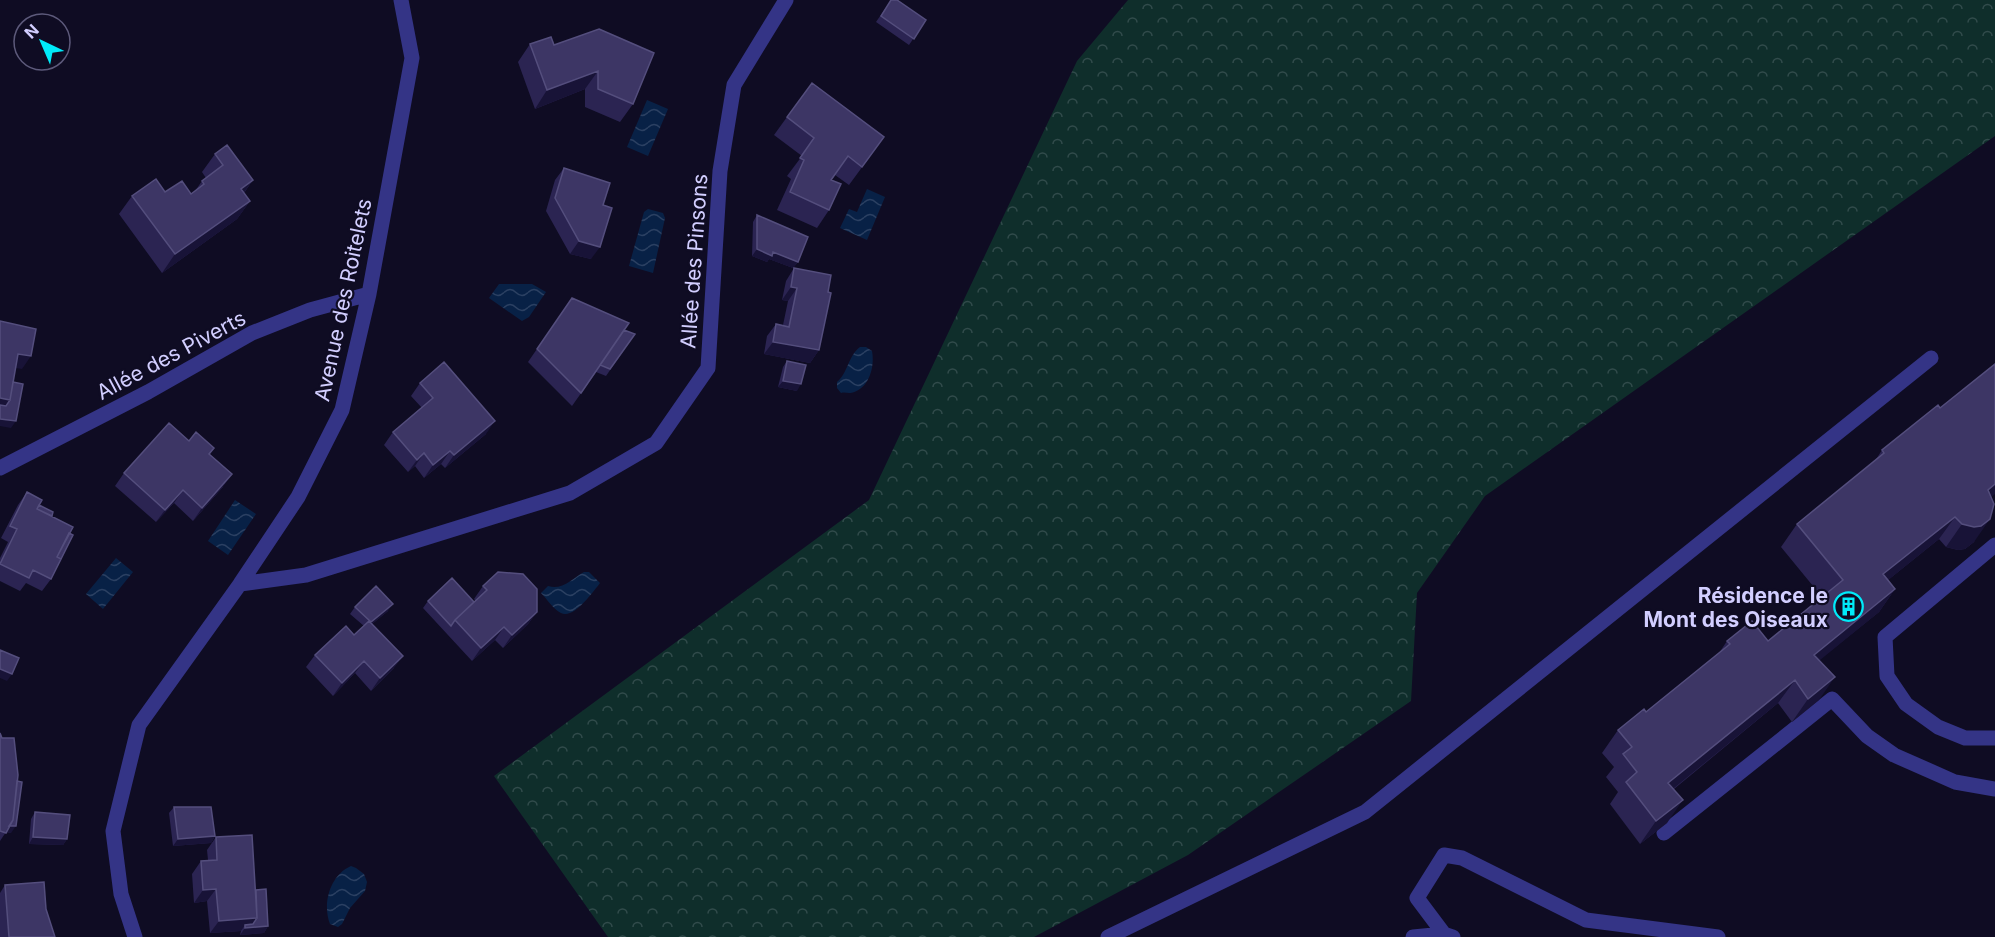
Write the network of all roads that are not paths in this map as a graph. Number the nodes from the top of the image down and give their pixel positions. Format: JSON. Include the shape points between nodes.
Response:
{"nodes":[{"id":1,"x":402,"y":0,"type":"edge"},
{"id":2,"x":786,"y":0,"type":"edge"},
{"id":3,"x":369,"y":294,"type":"junction"},
{"id":4,"x":1931,"y":358,"type":"dead end"},
{"id":5,"x":0,"y":468,"type":"edge"},
{"id":6,"x":1995,"y":545,"type":"edge"},
{"id":7,"x":240,"y":584,"type":"junction"},
{"id":8,"x":1995,"y":738,"type":"edge"},
{"id":9,"x":1995,"y":789,"type":"edge"},
{"id":10,"x":1664,"y":834,"type":"edge"},
{"id":11,"x":1449,"y":935,"type":"edge"},
{"id":12,"x":135,"y":937,"type":"edge"},
{"id":13,"x":1108,"y":937,"type":"edge"},
{"id":14,"x":1413,"y":937,"type":"edge"},
{"id":15,"x":1718,"y":937,"type":"edge"}],
"edges":[{"from":1,"to":3,"type":"street","name":"Avenue des Roitelets","via":[[412,58]]},
{"from":2,"to":7,"type":"street","name":"Allée des Pinsons","via":[[734,85],[720,171],[708,368],[656,443],[570,493],[306,575]]},
{"from":3,"to":5,"type":"street","name":"Allée des Piverts","via":[[310,310],[252,333]]},
{"from":3,"to":7,"type":"street","name":"Avenue des Roitelets","via":[[342,410],[298,497]]},
{"from":4,"to":13,"type":"street","via":[[1365,812]]},
{"from":6,"to":8,"type":"street","via":[[1885,637],[1887,676],[1906,704],[1938,727],[1965,738]]},
{"from":7,"to":12,"type":"street","name":"Avenue des Roitelets","via":[[139,725],[113,831],[121,894]]},
{"from":9,"to":10,"type":"street","via":[[1955,782],[1894,755],[1867,735],[1832,699]]},
{"from":11,"to":14,"type":"street"},
{"from":11,"to":15,"type":"street","via":[[1417,898],[1444,855],[1462,858],[1586,920]]}]}
